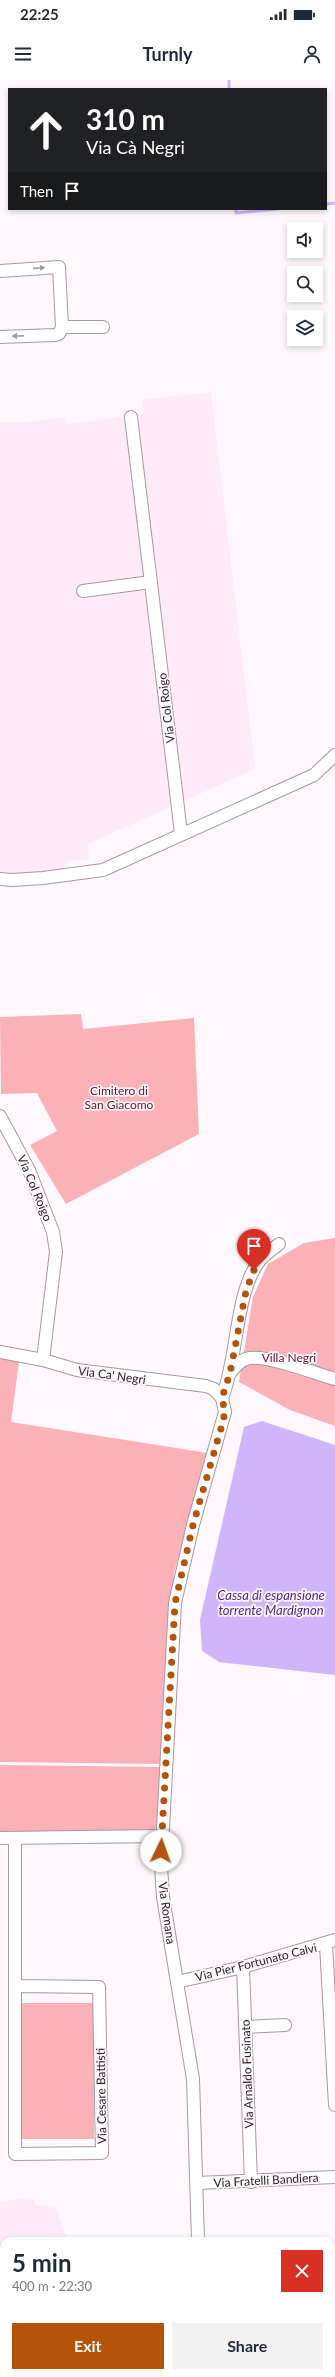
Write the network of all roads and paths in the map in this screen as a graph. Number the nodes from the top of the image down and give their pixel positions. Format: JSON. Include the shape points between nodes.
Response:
{"nodes":[{"id":1,"x":0,"y":271,"type":"edge"},
{"id":2,"x":62,"y":327,"type":"junction"},
{"id":3,"x":103,"y":327,"type":"dead end"},
{"id":4,"x":0,"y":336,"type":"edge"},
{"id":5,"x":131,"y":417,"type":"dead end"},
{"id":6,"x":151,"y":582,"type":"junction"},
{"id":7,"x":83,"y":591,"type":"dead end"},
{"id":8,"x":335,"y":755,"type":"edge"},
{"id":9,"x":181,"y":834,"type":"junction"},
{"id":10,"x":0,"y":879,"type":"edge"},
{"id":11,"x":0,"y":1116,"type":"edge"},
{"id":12,"x":279,"y":1244,"type":"dead end"},
{"id":13,"x":0,"y":1352,"type":"edge"},
{"id":14,"x":43,"y":1360,"type":"junction"},
{"id":15,"x":230,"y":1373,"type":"junction"},
{"id":16,"x":335,"y":1379,"type":"edge"},
{"id":17,"x":222,"y":1398,"type":"junction"},
{"id":18,"x":162,"y":1836,"type":"junction"},
{"id":19,"x":0,"y":1838,"type":"edge"},
{"id":20,"x":15,"y":1838,"type":"junction"},
{"id":21,"x":331,"y":1942,"type":"edge"},
{"id":22,"x":243,"y":1967,"type":"junction"},
{"id":23,"x":177,"y":1982,"type":"junction"},
{"id":24,"x":15,"y":1986,"type":"junction"},
{"id":25,"x":286,"y":2025,"type":"dead end"},
{"id":26,"x":246,"y":2027,"type":"junction"},
{"id":27,"x":335,"y":2105,"type":"edge"},
{"id":28,"x":335,"y":2177,"type":"edge"},
{"id":29,"x":251,"y":2182,"type":"junction"},
{"id":30,"x":197,"y":2183,"type":"junction"},
{"id":31,"x":198,"y":2237,"type":"edge"}],
"edges":[{"from":1,"to":2,"type":"street","one_way":true,"via":[[59,267]]},
{"from":2,"to":3,"type":"street"},
{"from":2,"to":4,"type":"street","one_way":true,"via":[[55,335]]},
{"from":5,"to":6,"type":"street","name":"Via Col Roigo"},
{"from":6,"to":7,"type":"street"},
{"from":6,"to":9,"type":"street","name":"Via Col Roigo"},
{"from":8,"to":9,"type":"street","via":[[314,775]]},
{"from":9,"to":10,"type":"street","via":[[103,870],[20,880]]},
{"from":11,"to":14,"type":"street","name":"Via Col Roigo","via":[[29,1170],[53,1232],[56,1252]]},
{"from":12,"to":15,"type":"street","via":[[260,1260],[248,1280]]},
{"from":13,"to":14,"type":"street","name":"Via Ca' Negri"},
{"from":14,"to":17,"type":"street","name":"Via Ca' Negri","via":[[77,1370],[206,1386],[214,1389]]},
{"from":15,"to":16,"type":"street","via":[[238,1363],[250,1358]]},
{"from":15,"to":17,"type":"street"},
{"from":17,"to":18,"type":"street","name":"Via Romana","via":[[225,1412],[193,1525],[175,1603]]},
{"from":18,"to":20,"type":"street"},
{"from":18,"to":23,"type":"street","name":"Via Romana","via":[[163,1897]]},
{"from":19,"to":20,"type":"street"},
{"from":20,"to":24,"type":"street","name":"Via Cesare Battisti"},
{"from":21,"to":22,"type":"street","name":"Via Pier Fortunato Calvi"},
{"from":21,"to":27,"type":"street"},
{"from":22,"to":23,"type":"street","name":"Via Pier Fortunato Calvi"},
{"from":22,"to":26,"type":"street","name":"Via Arnaldo Fusinato"},
{"from":23,"to":30,"type":"street","name":"Via Romana","via":[[193,2079]]},
{"from":24,"to":24,"type":"street","name":"Via Cesare Battisti","via":[[15,2154],[102,2153],[99,1987]]},
{"from":25,"to":26,"type":"street"},
{"from":26,"to":29,"type":"street","name":"Via Arnaldo Fusinato"},
{"from":28,"to":29,"type":"street","name":"Via Fratelli Bandiera"},
{"from":29,"to":30,"type":"street","name":"Via Fratelli Bandiera"},
{"from":30,"to":31,"type":"street","name":"Via Romana"}]}
